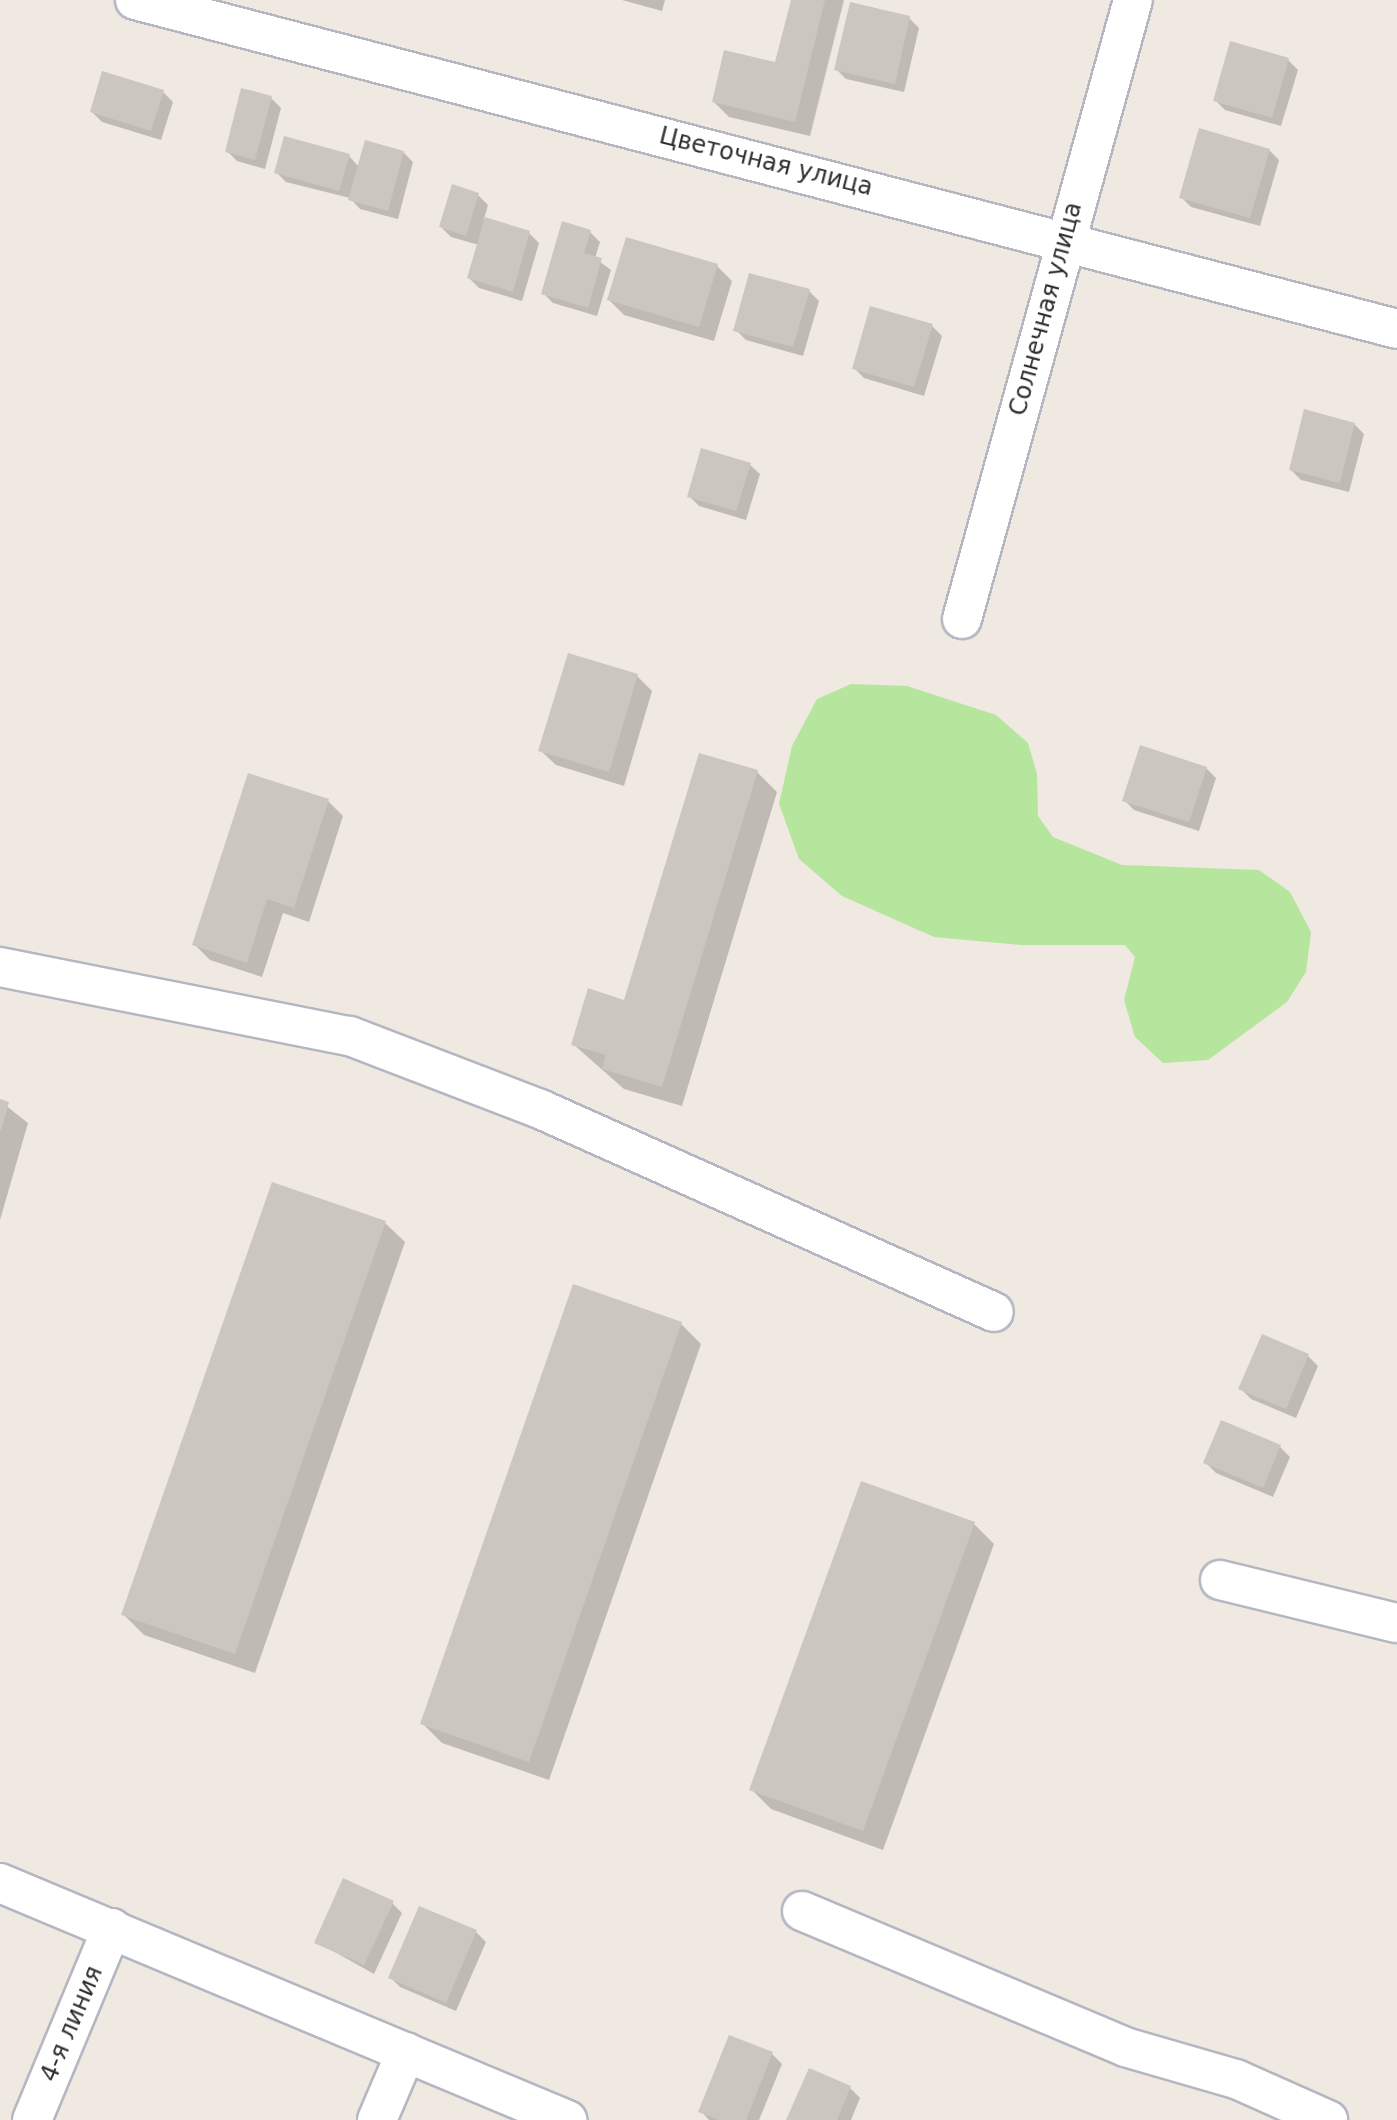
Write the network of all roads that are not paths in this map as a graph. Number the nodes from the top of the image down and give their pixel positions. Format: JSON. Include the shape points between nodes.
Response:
{"nodes":[{"id":1,"x":135,"y":0,"type":"edge"},
{"id":2,"x":1133,"y":0,"type":"edge"},
{"id":3,"x":1065,"y":239,"type":"junction"},
{"id":4,"x":1397,"y":329,"type":"edge"},
{"id":5,"x":962,"y":619,"type":"dead end"},
{"id":6,"x":0,"y":967,"type":"edge"},
{"id":7,"x":994,"y":1312,"type":"dead end"},
{"id":8,"x":1220,"y":1580,"type":"dead end"},
{"id":9,"x":1397,"y":1623,"type":"edge"},
{"id":10,"x":0,"y":1883,"type":"edge"},
{"id":11,"x":802,"y":1911,"type":"dead end"},
{"id":12,"x":112,"y":1928,"type":"junction"},
{"id":13,"x":406,"y":2052,"type":"junction"},
{"id":14,"x":32,"y":2120,"type":"edge"},
{"id":15,"x":377,"y":2120,"type":"edge"},
{"id":16,"x":567,"y":2120,"type":"edge"},
{"id":17,"x":1328,"y":2120,"type":"edge"}],
"edges":[{"from":1,"to":3,"type":"street","name":"Цветочная улица"},
{"from":2,"to":3,"type":"street","name":"Солнечная улица"},
{"from":3,"to":4,"type":"street","name":"Цветочная улица"},
{"from":3,"to":5,"type":"street","name":"Солнечная улица"},
{"from":6,"to":7,"type":"street","via":[[350,1036],[540,1109]]},
{"from":8,"to":9,"type":"street"},
{"from":10,"to":12,"type":"street"},
{"from":11,"to":17,"type":"street","via":[[1125,2047],[1236,2079]]},
{"from":12,"to":13,"type":"street"},
{"from":12,"to":14,"type":"street","name":"4-я линия"},
{"from":13,"to":15,"type":"street"},
{"from":13,"to":16,"type":"street"}]}
